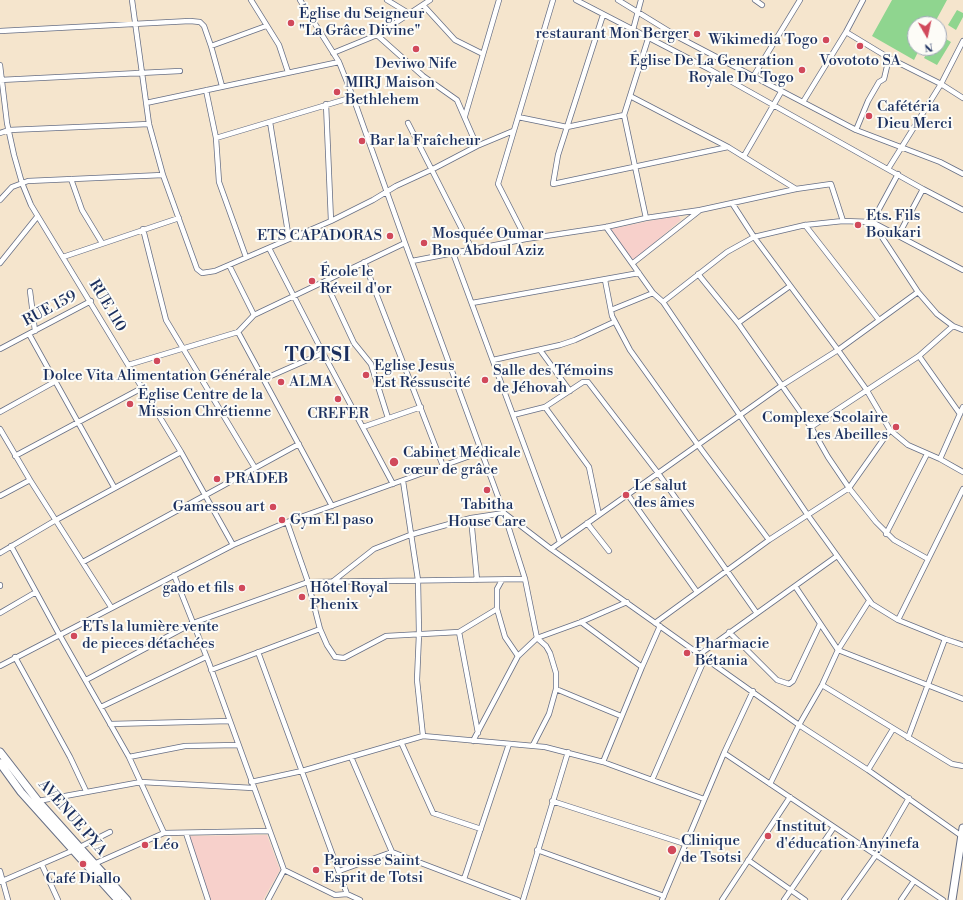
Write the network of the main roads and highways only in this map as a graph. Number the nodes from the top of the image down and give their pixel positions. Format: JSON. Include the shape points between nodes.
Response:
{"nodes":[{"id":1,"x":0,"y":752,"type":"edge"},
{"id":2,"x":0,"y":763,"type":"edge"},
{"id":3,"x":963,"y":834,"type":"edge"},
{"id":4,"x":76,"y":849,"type":"junction"},
{"id":5,"x":118,"y":900,"type":"edge"},
{"id":6,"x":127,"y":900,"type":"edge"},
{"id":7,"x":952,"y":900,"type":"edge"}],
"edges":[{"from":1,"to":4,"type":"main road","name":"AVENUE PYA"},
{"from":2,"to":4,"type":"main road","name":"AVENUE PYA","via":[[21,792]]},
{"from":3,"to":7,"type":"main road"},
{"from":4,"to":5,"type":"main road","name":"AVENUE PYA"},
{"from":4,"to":6,"type":"main road","name":"AVENUE PYA","via":[[94,864]]}]}
